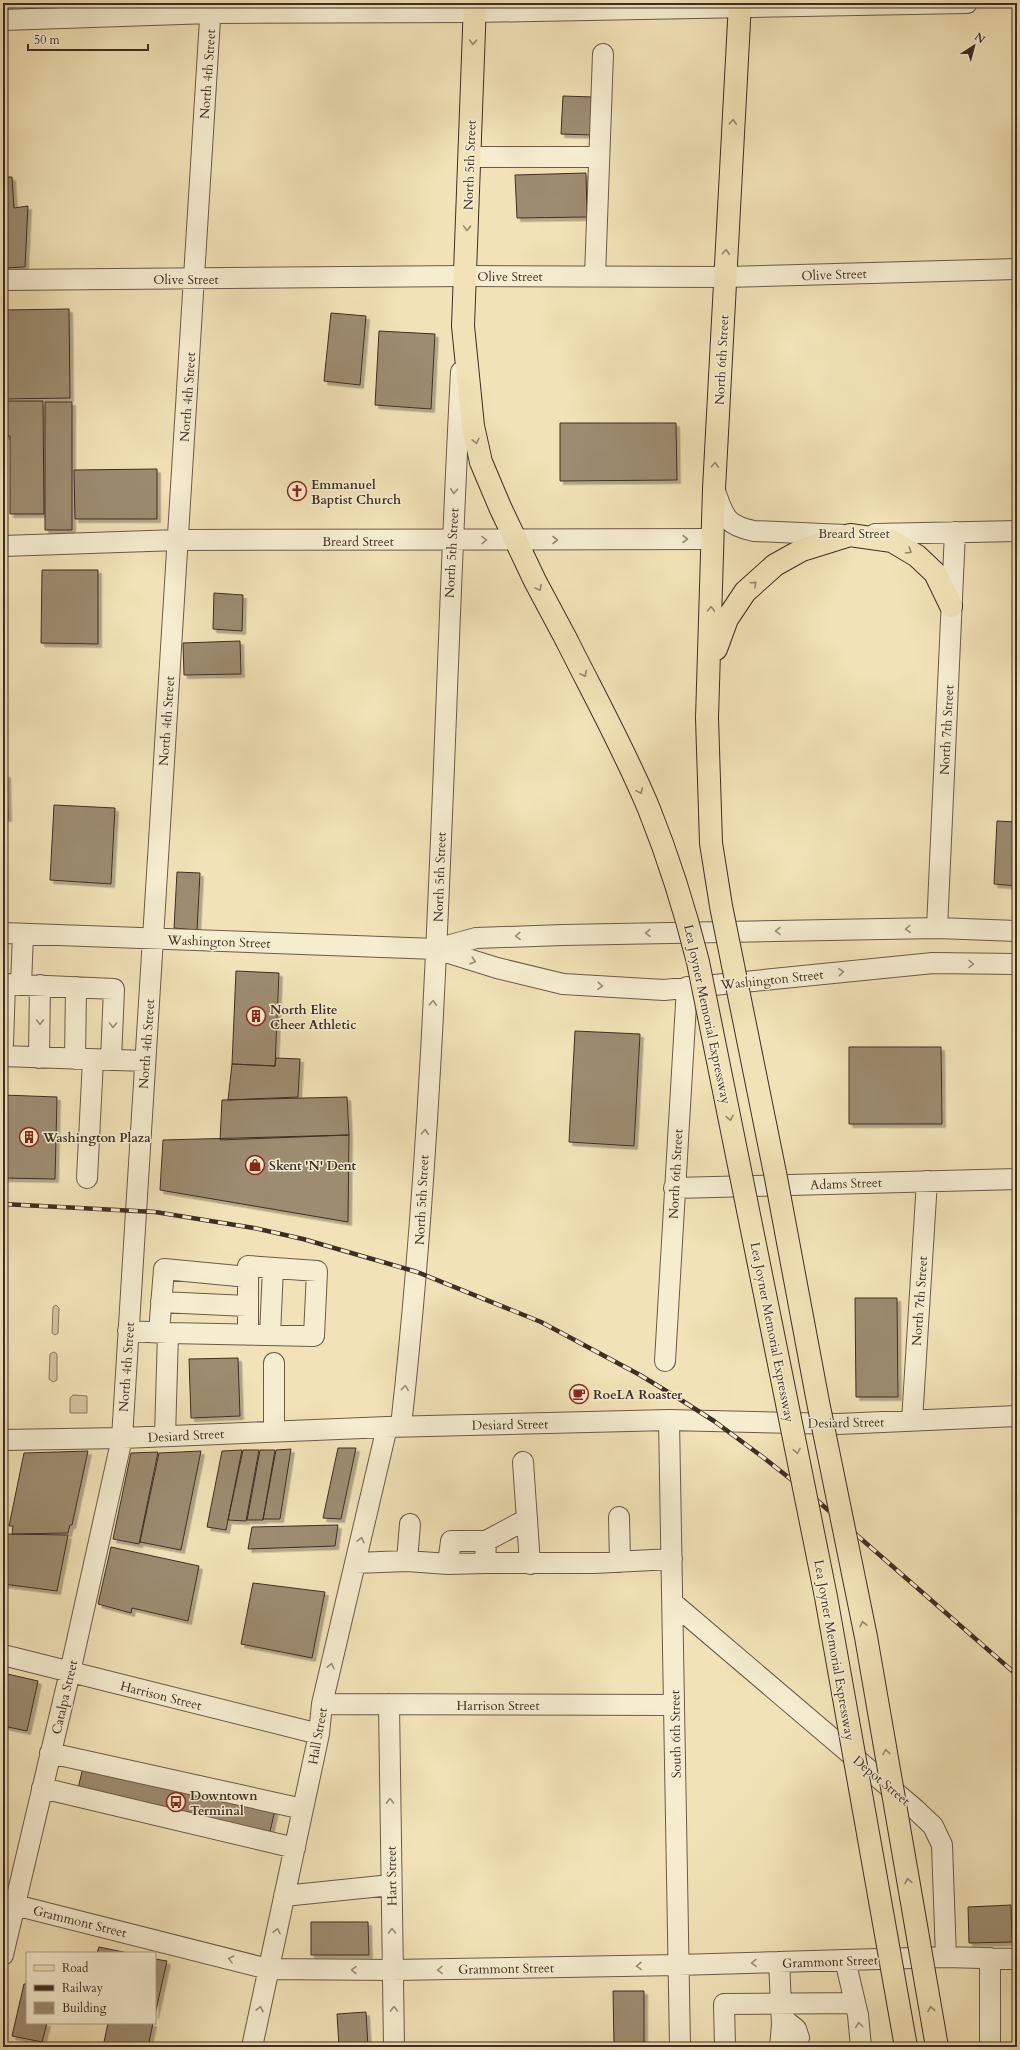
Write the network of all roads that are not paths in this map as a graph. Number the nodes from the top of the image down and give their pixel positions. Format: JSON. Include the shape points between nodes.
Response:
{"nodes":[{"id":1,"x":967,"y":3,"type":"edge"},
{"id":2,"x":740,"y":5,"type":"edge"},
{"id":3,"x":474,"y":7,"type":"edge"},
{"id":4,"x":211,"y":8,"type":"edge"},
{"id":5,"x":3,"y":20,"type":"edge"},
{"id":6,"x":603,"y":54,"type":"dead end"},
{"id":7,"x":469,"y":157,"type":"junction"},
{"id":8,"x":599,"y":157,"type":"junction"},
{"id":9,"x":1017,"y":269,"type":"edge"},
{"id":10,"x":465,"y":276,"type":"junction"},
{"id":11,"x":595,"y":276,"type":"junction"},
{"id":12,"x":725,"y":276,"type":"junction"},
{"id":13,"x":194,"y":279,"type":"junction"},
{"id":14,"x":3,"y":280,"type":"edge"},
{"id":15,"x":463,"y":326,"type":"junction"},
{"id":16,"x":714,"y":489,"type":"junction"},
{"id":17,"x":1017,"y":531,"type":"edge"},
{"id":18,"x":955,"y":532,"type":"junction"},
{"id":19,"x":850,"y":535,"type":"junction"},
{"id":20,"x":712,"y":539,"type":"junction"},
{"id":21,"x":178,"y":540,"type":"junction"},
{"id":22,"x":516,"y":540,"type":"junction"},
{"id":23,"x":452,"y":541,"type":"junction"},
{"id":24,"x":3,"y":546,"type":"edge"},
{"id":25,"x":951,"y":606,"type":"junction"},
{"id":26,"x":566,"y":639,"type":"joint"},
{"id":27,"x":710,"y":667,"type":"junction"},
{"id":28,"x":937,"y":928,"type":"junction"},
{"id":29,"x":1017,"y":930,"type":"edge"},
{"id":30,"x":3,"y":933,"type":"edge"},
{"id":31,"x":22,"y":934,"type":"junction"},
{"id":32,"x":153,"y":938,"type":"junction"},
{"id":33,"x":436,"y":949,"type":"junction"},
{"id":34,"x":1017,"y":964,"type":"edge"},
{"id":35,"x":17,"y":985,"type":"edge"},
{"id":36,"x":76,"y":987,"type":"junction"},
{"id":37,"x":686,"y":987,"type":"junction"},
{"id":38,"x":3,"y":1044,"type":"edge"},
{"id":39,"x":3,"y":1056,"type":"edge"},
{"id":40,"x":39,"y":1058,"type":"junction"},
{"id":41,"x":93,"y":1060,"type":"junction"},
{"id":42,"x":145,"y":1061,"type":"junction"},
{"id":43,"x":87,"y":1178,"type":"dead end"},
{"id":44,"x":1017,"y":1179,"type":"edge"},
{"id":45,"x":927,"y":1181,"type":"junction"},
{"id":46,"x":674,"y":1188,"type":"junction"},
{"id":47,"x":273,"y":1268,"type":"junction"},
{"id":48,"x":248,"y":1277,"type":"junction"},
{"id":49,"x":161,"y":1302,"type":"junction"},
{"id":50,"x":247,"y":1306,"type":"junction"},
{"id":51,"x":128,"y":1331,"type":"junction"},
{"id":52,"x":164,"y":1333,"type":"junction"},
{"id":53,"x":248,"y":1335,"type":"junction"},
{"id":54,"x":270,"y":1335,"type":"junction"},
{"id":55,"x":665,"y":1361,"type":"dead end"},
{"id":56,"x":274,"y":1363,"type":"dead end"},
{"id":57,"x":1017,"y":1416,"type":"edge"},
{"id":58,"x":669,"y":1420,"type":"junction"},
{"id":59,"x":912,"y":1421,"type":"junction"},
{"id":60,"x":394,"y":1427,"type":"junction"},
{"id":61,"x":274,"y":1431,"type":"junction"},
{"id":62,"x":164,"y":1436,"type":"junction"},
{"id":63,"x":122,"y":1438,"type":"junction"},
{"id":64,"x":3,"y":1440,"type":"edge"},
{"id":65,"x":523,"y":1462,"type":"dead end"},
{"id":66,"x":619,"y":1517,"type":"dead end"},
{"id":67,"x":527,"y":1519,"type":"junction"},
{"id":68,"x":410,"y":1524,"type":"dead end"},
{"id":69,"x":486,"y":1542,"type":"junction"},
{"id":70,"x":672,"y":1559,"type":"junction"},
{"id":71,"x":407,"y":1561,"type":"junction"},
{"id":72,"x":620,"y":1562,"type":"junction"},
{"id":73,"x":355,"y":1563,"type":"junction"},
{"id":74,"x":485,"y":1563,"type":"junction"},
{"id":75,"x":448,"y":1564,"type":"junction"},
{"id":76,"x":530,"y":1564,"type":"junction"},
{"id":77,"x":673,"y":1603,"type":"junction"},
{"id":78,"x":3,"y":1655,"type":"edge"},
{"id":79,"x":70,"y":1672,"type":"junction"},
{"id":80,"x":322,"y":1704,"type":"junction"},
{"id":81,"x":389,"y":1704,"type":"junction"},
{"id":82,"x":674,"y":1705,"type":"junction"},
{"id":83,"x":319,"y":1734,"type":"junction"},
{"id":84,"x":50,"y":1753,"type":"junction"},
{"id":85,"x":42,"y":1788,"type":"junction"},
{"id":86,"x":303,"y":1809,"type":"junction"},
{"id":87,"x":295,"y":1848,"type":"junction"},
{"id":88,"x":392,"y":1885,"type":"junction"},
{"id":89,"x":284,"y":1896,"type":"junction"},
{"id":90,"x":9,"y":1903,"type":"edge"},
{"id":91,"x":3,"y":1954,"type":"edge"},
{"id":92,"x":946,"y":1957,"type":"junction"},
{"id":93,"x":990,"y":1958,"type":"junction"},
{"id":94,"x":1017,"y":1959,"type":"edge"},
{"id":95,"x":845,"y":1960,"type":"junction"},
{"id":96,"x":779,"y":1962,"type":"junction"},
{"id":97,"x":678,"y":1965,"type":"junction"},
{"id":98,"x":268,"y":1969,"type":"junction"},
{"id":99,"x":393,"y":1970,"type":"junction"},
{"id":100,"x":854,"y":2003,"type":"junction"},
{"id":101,"x":782,"y":2011,"type":"junction"},
{"id":102,"x":799,"y":2038,"type":"dead end"},
{"id":103,"x":252,"y":2047,"type":"edge"},
{"id":104,"x":394,"y":2047,"type":"edge"},
{"id":105,"x":680,"y":2047,"type":"edge"},
{"id":106,"x":725,"y":2047,"type":"edge"},
{"id":107,"x":780,"y":2047,"type":"edge"},
{"id":108,"x":861,"y":2047,"type":"edge"},
{"id":109,"x":906,"y":2047,"type":"edge"},
{"id":110,"x":937,"y":2047,"type":"edge"},
{"id":111,"x":990,"y":2047,"type":"edge"}],
"edges":[{"from":1,"to":2,"type":"street"},
{"from":2,"to":3,"type":"street"},
{"from":12,"to":2,"type":"main road","name":"North 6th Street","one_way":true},
{"from":3,"to":4,"type":"street"},
{"from":3,"to":7,"type":"main road","name":"North 5th Street","one_way":true},
{"from":4,"to":5,"type":"street"},
{"from":4,"to":13,"type":"street","name":"North 4th Street"},
{"from":6,"to":8,"type":"street"},
{"from":7,"to":8,"type":"street"},
{"from":7,"to":10,"type":"main road","name":"North 5th Street","one_way":true},
{"from":8,"to":11,"type":"street"},
{"from":9,"to":12,"type":"street","name":"Olive Street"},
{"from":10,"to":11,"type":"street","name":"Olive Street"},
{"from":10,"to":13,"type":"street","name":"Olive Street"},
{"from":10,"to":15,"type":"main road","name":"North 5th Street"},
{"from":11,"to":12,"type":"street","name":"Olive Street"},
{"from":16,"to":12,"type":"main road","name":"North 6th Street","one_way":true},
{"from":13,"to":14,"type":"street","name":"Olive Street"},
{"from":13,"to":21,"type":"street","name":"North 4th Street"},
{"from":15,"to":22,"type":"main road","name":"North 5th Street","one_way":true,"via":[[473,426],[481,462]]},
{"from":15,"to":23,"type":"street","name":"North 5th Street","one_way":true},
{"from":16,"to":19,"type":"street","name":"Breard Street","via":[[724,517],[740,528],[754,531]]},
{"from":16,"to":20,"type":"main road","name":"North 6th Street"},
{"from":17,"to":18,"type":"street","name":"Breard Street"},
{"from":18,"to":19,"type":"street","name":"Breard Street"},
{"from":18,"to":25,"type":"street","name":"North 7th Street"},
{"from":19,"to":25,"type":"main road","one_way":true,"via":[[892,541],[917,556],[935,574]]},
{"from":27,"to":19,"type":"main road","one_way":true,"via":[[727,619],[745,592],[775,565],[802,550]]},
{"from":22,"to":20,"type":"street","name":"Breard Street","one_way":true},
{"from":27,"to":20,"type":"main road","name":"North 6th Street","one_way":true},
{"from":21,"to":23,"type":"street","name":"Breard Street"},
{"from":21,"to":24,"type":"street","name":"Breard Street"},
{"from":21,"to":32,"type":"street","name":"North 4th Street"},
{"from":23,"to":22,"type":"street","name":"Breard Street","one_way":true},
{"from":22,"to":26,"type":"main road","name":"North 5th Street","one_way":true},
{"from":23,"to":33,"type":"street","name":"North 5th Street"},
{"from":25,"to":28,"type":"street","name":"North 7th Street"},
{"from":26,"to":109,"type":"main road","name":"Lea Joyner Memorial Expressway","one_way":true,"bridge":true,"via":[[648,808],[685,911],[698,962],[826,1597]]},
{"from":110,"to":27,"type":"main road","name":"North 6th Street","one_way":true,"bridge":true,"via":[[866,1637],[720,906],[711,843],[707,718]]},
{"from":28,"to":29,"type":"street","name":"Washington Street"},
{"from":28,"to":33,"type":"street","name":"Washington Street","one_way":true,"via":[[476,938]]},
{"from":30,"to":31,"type":"street","name":"Washington Street"},
{"from":31,"to":32,"type":"street","name":"Washington Street"},
{"from":31,"to":35,"type":"street"},
{"from":32,"to":33,"type":"street","name":"Washington Street"},
{"from":32,"to":42,"type":"street","name":"North 4th Street"},
{"from":33,"to":37,"type":"street","name":"Washington Street","one_way":true,"via":[[497,968],[563,984],[664,990]]},
{"from":60,"to":33,"type":"street","name":"North 5th Street","one_way":true,"via":[[415,1304]]},
{"from":37,"to":34,"type":"street","name":"Washington Street","one_way":true,"via":[[933,963]]},
{"from":35,"to":36,"type":"street"},
{"from":35,"to":38,"type":"street"},
{"from":35,"to":40,"type":"street","one_way":true},
{"from":36,"to":41,"type":"street"},
{"from":36,"to":41,"type":"street","one_way":true,"via":[[114,989]]},
{"from":37,"to":46,"type":"street","name":"North 6th Street"},
{"from":39,"to":40,"type":"street"},
{"from":40,"to":41,"type":"street"},
{"from":41,"to":42,"type":"street"},
{"from":41,"to":43,"type":"street"},
{"from":42,"to":51,"type":"street","name":"North 4th Street"},
{"from":44,"to":45,"type":"street","name":"Adams Street"},
{"from":45,"to":46,"type":"street","name":"Adams Street"},
{"from":45,"to":59,"type":"street","name":"North 7th Street"},
{"from":46,"to":55,"type":"street","name":"North 6th Street"},
{"from":47,"to":48,"type":"street","via":[[248,1266]]},
{"from":47,"to":54,"type":"street"},
{"from":47,"to":54,"type":"street","via":[[317,1271],[317,1278],[314,1336]]},
{"from":48,"to":49,"type":"street","via":[[164,1269]]},
{"from":48,"to":50,"type":"street"},
{"from":49,"to":50,"type":"street"},
{"from":49,"to":52,"type":"street"},
{"from":50,"to":53,"type":"street"},
{"from":51,"to":52,"type":"street"},
{"from":51,"to":63,"type":"street","name":"North 4th Street"},
{"from":52,"to":53,"type":"street"},
{"from":52,"to":62,"type":"street"},
{"from":53,"to":54,"type":"street"},
{"from":56,"to":61,"type":"street"},
{"from":57,"to":59,"type":"street","name":"Desiard Street"},
{"from":58,"to":59,"type":"street","name":"Desiard Street","via":[[838,1424]]},
{"from":58,"to":60,"type":"street","name":"Desiard Street"},
{"from":58,"to":70,"type":"street","name":"South 6th Street"},
{"from":60,"to":61,"type":"street","name":"Desiard Street"},
{"from":73,"to":60,"type":"street","name":"Hall Street","one_way":true},
{"from":61,"to":62,"type":"street","name":"Desiard Street"},
{"from":62,"to":63,"type":"street","name":"Desiard Street"},
{"from":63,"to":64,"type":"street","name":"Desiard Street"},
{"from":63,"to":79,"type":"street","name":"Catalpa Street"},
{"from":65,"to":67,"type":"street"},
{"from":66,"to":72,"type":"street"},
{"from":67,"to":69,"type":"street"},
{"from":67,"to":76,"type":"street"},
{"from":68,"to":71,"type":"street"},
{"from":69,"to":74,"type":"street"},
{"from":69,"to":75,"type":"street","via":[[451,1540]]},
{"from":70,"to":72,"type":"street"},
{"from":70,"to":77,"type":"street","name":"South 6th Street"},
{"from":71,"to":73,"type":"street"},
{"from":71,"to":75,"type":"street"},
{"from":72,"to":76,"type":"street"},
{"from":80,"to":73,"type":"street","name":"Hall Street","one_way":true},
{"from":74,"to":75,"type":"street"},
{"from":74,"to":76,"type":"street"},
{"from":77,"to":82,"type":"street","name":"South 6th Street"},
{"from":77,"to":92,"type":"street","name":"Depot Street","via":[[933,1826],[942,1845]]},
{"from":78,"to":79,"type":"street","name":"Harrison Street"},
{"from":79,"to":83,"type":"street","name":"Harrison Street"},
{"from":79,"to":84,"type":"street","name":"Catalpa Street"},
{"from":80,"to":81,"type":"street","name":"Harrison Street"},
{"from":80,"to":83,"type":"street","name":"Hall Street"},
{"from":81,"to":82,"type":"street","name":"Harrison Street"},
{"from":88,"to":81,"type":"street","name":"Hart Street","one_way":true},
{"from":82,"to":97,"type":"street","name":"South 6th Street"},
{"from":83,"to":86,"type":"street","name":"Hall Street"},
{"from":84,"to":85,"type":"street","name":"Catalpa Street"},
{"from":84,"to":86,"type":"street"},
{"from":85,"to":87,"type":"street"},
{"from":85,"to":90,"type":"street","name":"Catalpa Street"},
{"from":86,"to":87,"type":"street","name":"Hall Street"},
{"from":87,"to":89,"type":"street","name":"Hall Street"},
{"from":88,"to":89,"type":"street"},
{"from":99,"to":88,"type":"street","name":"Hart Street","one_way":true},
{"from":98,"to":89,"type":"street","name":"Hall Street","one_way":true},
{"from":90,"to":91,"type":"street","name":"Catalpa Street"},
{"from":98,"to":90,"type":"street","name":"Grammont Street","one_way":true},
{"from":92,"to":93,"type":"street","name":"Grammont Street"},
{"from":92,"to":95,"type":"street","name":"Grammont Street"},
{"from":93,"to":94,"type":"street","name":"Grammont Street"},
{"from":93,"to":111,"type":"street"},
{"from":95,"to":96,"type":"street","name":"Grammont Street"},
{"from":95,"to":100,"type":"street","via":[[852,1982]]},
{"from":96,"to":97,"type":"street","name":"Grammont Street","one_way":true},
{"from":96,"to":101,"type":"street"},
{"from":97,"to":99,"type":"street","name":"Grammont Street","one_way":true},
{"from":97,"to":105,"type":"street","name":"South 6th Street"},
{"from":99,"to":98,"type":"street","name":"Grammont Street","one_way":true},
{"from":103,"to":98,"type":"street","name":"Hall Street","one_way":true},
{"from":104,"to":99,"type":"street","name":"Hart Street","one_way":true},
{"from":100,"to":101,"type":"street"},
{"from":108,"to":100,"type":"street","one_way":true,"via":[[859,2021]]},
{"from":101,"to":102,"type":"street","via":[[796,2029]]},
{"from":101,"to":106,"type":"street","via":[[724,2004]]},
{"from":101,"to":107,"type":"street"}]}
